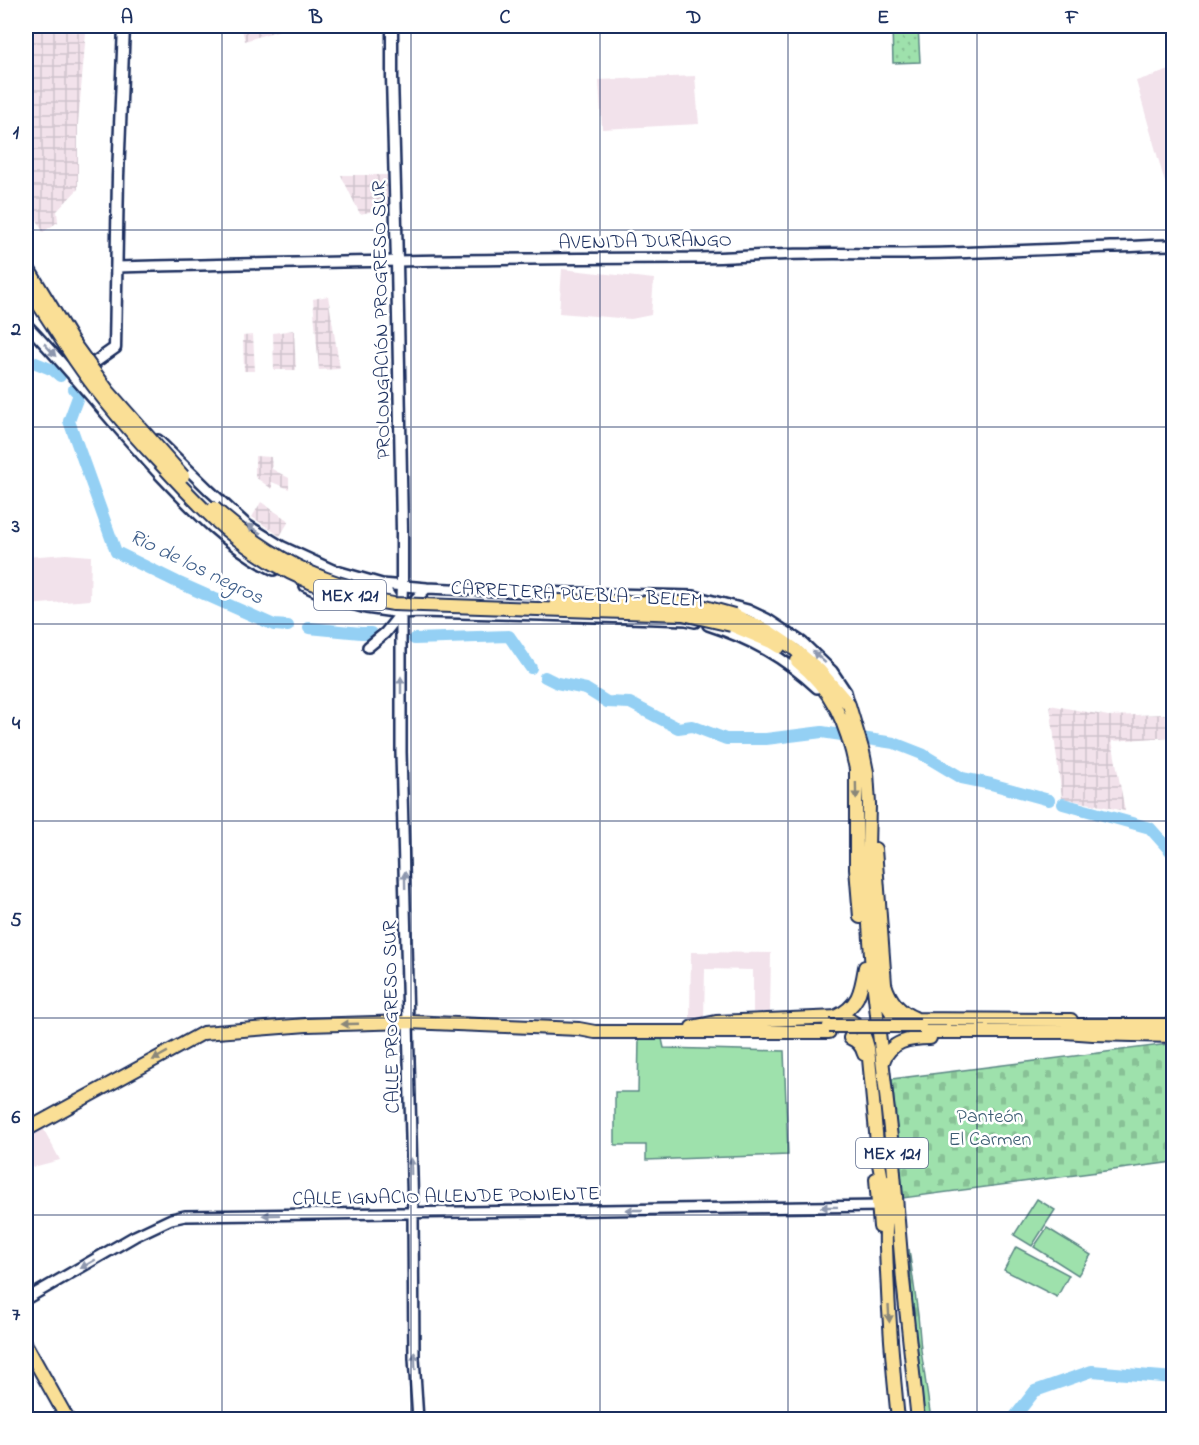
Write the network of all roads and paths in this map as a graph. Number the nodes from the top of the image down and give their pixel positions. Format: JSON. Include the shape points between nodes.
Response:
{"nodes":[{"id":1,"x":124,"y":26,"type":"edge"},
{"id":2,"x":392,"y":26,"type":"edge"},
{"id":3,"x":1173,"y":245,"type":"edge"},
{"id":4,"x":397,"y":262,"type":"junction"},
{"id":5,"x":26,"y":265,"type":"edge"},
{"id":6,"x":117,"y":267,"type":"junction"},
{"id":7,"x":27,"y":287,"type":"edge"},
{"id":8,"x":26,"y":324,"type":"edge"},
{"id":9,"x":70,"y":346,"type":"junction"},
{"id":10,"x":74,"y":376,"type":"junction"},
{"id":11,"x":126,"y":412,"type":"junction"},
{"id":12,"x":281,"y":546,"type":"junction"},
{"id":13,"x":321,"y":565,"type":"junction"},
{"id":14,"x":271,"y":568,"type":"junction"},
{"id":15,"x":382,"y":584,"type":"junction"},
{"id":16,"x":302,"y":585,"type":"junction"},
{"id":17,"x":402,"y":585,"type":"junction"},
{"id":18,"x":428,"y":588,"type":"junction"},
{"id":19,"x":460,"y":590,"type":"junction"},
{"id":20,"x":391,"y":597,"type":"junction"},
{"id":21,"x":412,"y":602,"type":"junction"},
{"id":22,"x":380,"y":610,"type":"junction"},
{"id":23,"x":421,"y":612,"type":"junction"},
{"id":24,"x":400,"y":613,"type":"junction"},
{"id":25,"x":460,"y":613,"type":"junction"},
{"id":26,"x":732,"y":620,"type":"junction"},
{"id":27,"x":368,"y":647,"type":"dead end"},
{"id":28,"x":845,"y":712,"type":"junction"},
{"id":29,"x":858,"y":753,"type":"junction"},
{"id":30,"x":869,"y":804,"type":"junction"},
{"id":31,"x":857,"y":813,"type":"junction"},
{"id":32,"x":868,"y":868,"type":"junction"},
{"id":33,"x":865,"y":967,"type":"junction"},
{"id":34,"x":897,"y":1019,"type":"junction"},
{"id":35,"x":408,"y":1022,"type":"junction"},
{"id":36,"x":1173,"y":1025,"type":"edge"},
{"id":37,"x":836,"y":1028,"type":"junction"},
{"id":38,"x":579,"y":1029,"type":"junction"},
{"id":39,"x":920,"y":1029,"type":"junction"},
{"id":40,"x":1092,"y":1030,"type":"junction"},
{"id":41,"x":870,"y":1032,"type":"junction"},
{"id":42,"x":1173,"y":1036,"type":"edge"},
{"id":43,"x":882,"y":1064,"type":"junction"},
{"id":44,"x":26,"y":1130,"type":"edge"},
{"id":45,"x":883,"y":1206,"type":"junction"},
{"id":46,"x":413,"y":1214,"type":"junction"},
{"id":47,"x":903,"y":1280,"type":"junction"},
{"id":48,"x":26,"y":1299,"type":"edge"},
{"id":49,"x":891,"y":1340,"type":"junction"},
{"id":50,"x":909,"y":1340,"type":"junction"},
{"id":51,"x":26,"y":1345,"type":"edge"},
{"id":52,"x":894,"y":1378,"type":"junction"},
{"id":53,"x":913,"y":1378,"type":"junction"},
{"id":54,"x":68,"y":1419,"type":"edge"},
{"id":55,"x":418,"y":1419,"type":"edge"},
{"id":56,"x":898,"y":1419,"type":"edge"},
{"id":57,"x":918,"y":1419,"type":"edge"}],
"edges":[{"from":1,"to":6,"type":"main road"},
{"from":2,"to":4,"type":"main road","name":"PROLONGACIÓN PROGRESO SUR"},
{"from":3,"to":4,"type":"street","name":"AVENIDA DURANGO"},
{"from":4,"to":6,"type":"street","name":"AVENIDA DURANGO"},
{"from":4,"to":17,"type":"main road","name":"PROLONGACIÓN PROGRESO SUR"},
{"from":5,"to":9,"type":"main road","name":"CARRETERA PUEBLA - BELEM","number":"MEX 121"},
{"from":6,"to":10,"type":"main road","via":[[116,348]]},
{"from":7,"to":9,"type":"main road","name":"CARRETERA PUEBLA - BELEM","number":"MEX 121"},
{"from":8,"to":10,"type":"street","one_way":true},
{"from":9,"to":11,"type":"main road","name":"CARRETERA PUEBLA - BELEM","number":"MEX 121","bridge":true},
{"from":9,"to":26,"type":"main road","name":"CARRETERA PUEBLA - BELEM","number":"MEX 121","bridge":true,"via":[[114,414],[224,528],[250,549],[330,590],[393,604],[684,614]]},
{"from":10,"to":14,"type":"street","via":[[192,509],[232,543]]},
{"from":12,"to":11,"type":"street","name":"CARRETERA PUEBLA - BELEM","one_way":true,"via":[[247,525]]},
{"from":11,"to":26,"type":"main road","name":"CARRETERA PUEBLA - BELEM","number":"MEX 121","bridge":true,"via":[[238,529],[284,560],[338,584],[397,597],[677,603],[705,607]]},
{"from":12,"to":13,"type":"street","name":"CARRETERA PUEBLA - BELEM"},
{"from":12,"to":14,"type":"street","via":[[283,563]]},
{"from":13,"to":15,"type":"street","name":"CARRETERA PUEBLA - BELEM"},
{"from":13,"to":16,"type":"street","via":[[306,575]]},
{"from":14,"to":16,"type":"street"},
{"from":15,"to":17,"type":"street","name":"CARRETERA PUEBLA - BELEM"},
{"from":15,"to":20,"type":"street"},
{"from":16,"to":22,"type":"street","via":[[330,598]]},
{"from":17,"to":18,"type":"street","name":"CARRETERA PUEBLA - BELEM"},
{"from":17,"to":20,"type":"street"},
{"from":17,"to":21,"type":"street"},
{"from":17,"to":24,"type":"main road","name":"PROLONGACIÓN PROGRESO SUR"},
{"from":18,"to":19,"type":"street","name":"CARRETERA PUEBLA - BELEM"},
{"from":18,"to":21,"type":"street"},
{"from":19,"to":25,"type":"street"},
{"from":28,"to":19,"type":"street","name":"CARRETERA PUEBLA - BELEM","one_way":true,"via":[[846,692],[826,663],[802,642],[748,610],[694,596]]},
{"from":20,"to":22,"type":"street"},
{"from":20,"to":24,"type":"street"},
{"from":21,"to":23,"type":"street"},
{"from":21,"to":24,"type":"street"},
{"from":22,"to":24,"type":"street"},
{"from":23,"to":24,"type":"street"},
{"from":23,"to":25,"type":"street"},
{"from":24,"to":27,"type":"street"},
{"from":35,"to":24,"type":"street","name":"CALLE PROGRESO SUR","one_way":true},
{"from":25,"to":28,"type":"street","via":[[686,620],[709,625],[776,655]]},
{"from":26,"to":28,"type":"main road","name":"CARRETERA PUEBLA - BELEM","number":"MEX 121","via":[[786,652]]},
{"from":28,"to":29,"type":"main road","name":"CARRETERA PUEBLA - BELEM","number":"MEX 121"},
{"from":29,"to":30,"type":"main road","name":"CARRETERA PUEBLA - BELEM","number":"MEX 121","via":[[867,772]]},
{"from":29,"to":31,"type":"main road","name":"CARRETERA PUEBLA - BELEM","number":"MEX 121","one_way":true},
{"from":30,"to":32,"type":"main road","name":"CARRETERA PUEBLA - BELEM","number":"MEX 121"},
{"from":30,"to":39,"type":"main road","via":[[885,984],[895,1005]]},
{"from":31,"to":32,"type":"main road"},
{"from":31,"to":33,"type":"main road","name":"CARRETERA PUEBLA - BELEM","number":"MEX 121","via":[[856,868]]},
{"from":32,"to":34,"type":"main road","via":[[880,990]]},
{"from":32,"to":41,"type":"main road","name":"CARRETERA PUEBLA - BELEM","number":"MEX 121"},
{"from":33,"to":37,"type":"main road","via":[[856,1000]]},
{"from":33,"to":41,"type":"main road","name":"CARRETERA PUEBLA - BELEM","number":"MEX 121"},
{"from":34,"to":39,"type":"main road"},
{"from":34,"to":39,"type":"main road","via":[[909,1030]]},
{"from":34,"to":41,"type":"main road"},
{"from":35,"to":38,"type":"main road"},
{"from":35,"to":44,"type":"main road","one_way":true,"via":[[203,1033]]},
{"from":46,"to":35,"type":"street","name":"CALLE PROGRESO SUR","one_way":true},
{"from":36,"to":40,"type":"main road"},
{"from":37,"to":38,"type":"main road"},
{"from":37,"to":38,"type":"main road","via":[[720,1032]]},
{"from":37,"to":39,"type":"main road","bridge":true},
{"from":37,"to":41,"type":"main road"},
{"from":37,"to":41,"type":"main road","via":[[852,1020]]},
{"from":39,"to":40,"type":"main road"},
{"from":39,"to":43,"type":"main road","via":[[895,1044]]},
{"from":40,"to":42,"type":"main road"},
{"from":41,"to":43,"type":"main road","name":"CARRETERA PUEBLA - BELEM","number":"MEX 121"},
{"from":41,"to":45,"type":"main road","via":[[868,1048]]},
{"from":43,"to":47,"type":"main road","name":"CARRETERA PUEBLA - BELEM","number":"MEX 121"},
{"from":45,"to":46,"type":"street","name":"CALLE IGNACIO ALLENDE PONIENTE","one_way":true},
{"from":45,"to":47,"type":"main road"},
{"from":45,"to":49,"type":"main road","one_way":true},
{"from":46,"to":48,"type":"street","name":"CALLE IGNACIO ALLENDE PONIENTE","one_way":true,"via":[[171,1219]]},
{"from":55,"to":46,"type":"street","name":"CALLE PROGRESO SUR","one_way":true},
{"from":47,"to":50,"type":"main road","name":"CARRETERA PUEBLA - BELEM","number":"MEX 121"},
{"from":49,"to":50,"type":"main road","via":[[900,1346]]},
{"from":49,"to":52,"type":"main road"},
{"from":50,"to":53,"type":"main road","name":"CARRETERA PUEBLA - BELEM","number":"MEX 121"},
{"from":51,"to":54,"type":"main road"},
{"from":52,"to":53,"type":"main road","via":[[903,1369]]},
{"from":52,"to":56,"type":"main road"},
{"from":53,"to":57,"type":"main road","name":"CARRETERA PUEBLA - BELEM","number":"MEX 121"}]}
